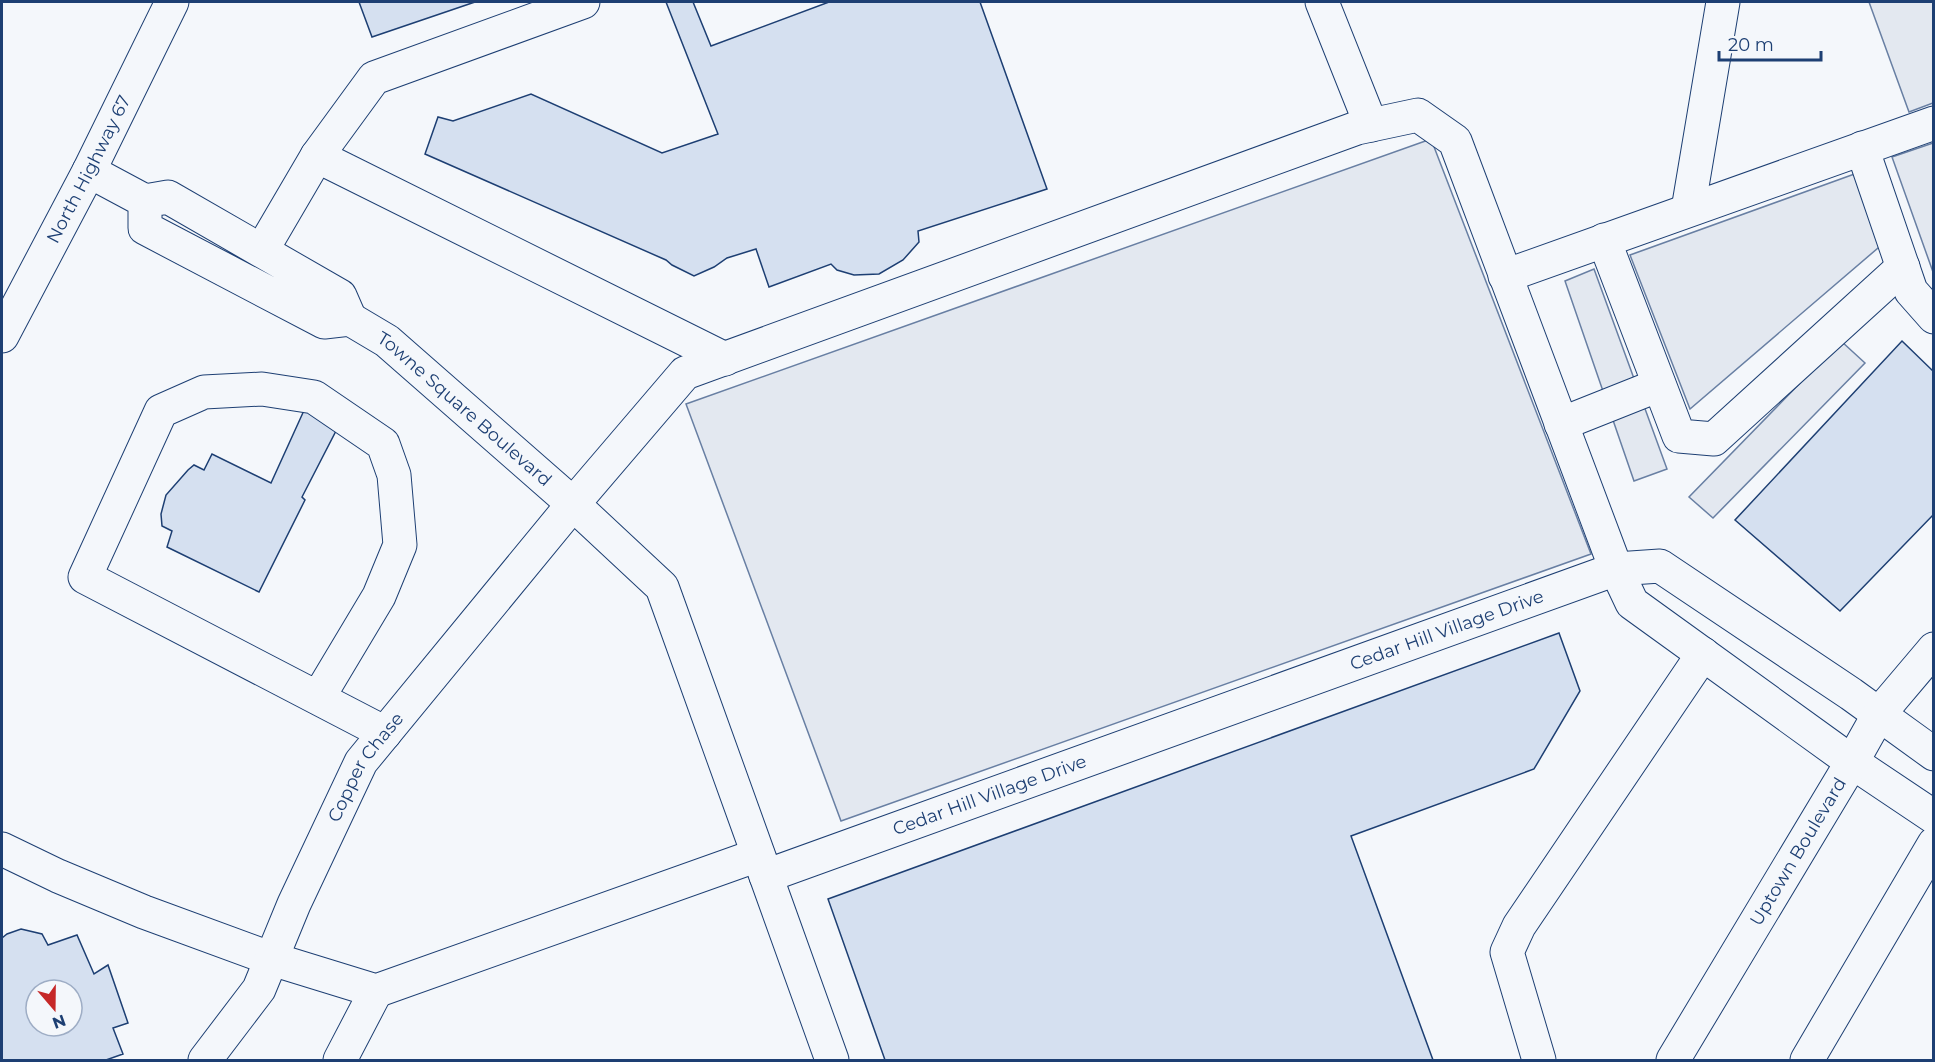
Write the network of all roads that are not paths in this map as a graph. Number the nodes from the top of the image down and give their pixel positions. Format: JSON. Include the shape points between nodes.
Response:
{"nodes":[{"id":1,"x":172,"y":2,"type":"edge"},
{"id":2,"x":583,"y":2,"type":"edge"},
{"id":3,"x":1322,"y":2,"type":"edge"},
{"id":4,"x":1723,"y":2,"type":"edge"},
{"id":5,"x":1934,"y":123,"type":"edge"},
{"id":6,"x":1371,"y":125,"type":"junction"},
{"id":7,"x":1862,"y":148,"type":"junction"},
{"id":8,"x":317,"y":156,"type":"junction"},
{"id":9,"x":89,"y":171,"type":"junction"},
{"id":10,"x":145,"y":201,"type":"junction"},
{"id":11,"x":1688,"y":210,"type":"junction"},
{"id":12,"x":1604,"y":240,"type":"junction"},
{"id":13,"x":261,"y":250,"type":"junction"},
{"id":14,"x":1903,"y":267,"type":"junction"},
{"id":15,"x":1505,"y":276,"type":"junction"},
{"id":16,"x":1934,"y":317,"type":"edge"},
{"id":17,"x":350,"y":319,"type":"junction"},
{"id":18,"x":2,"y":336,"type":"edge"},
{"id":19,"x":725,"y":358,"type":"junction"},
{"id":20,"x":1659,"y":385,"type":"junction"},
{"id":21,"x":1561,"y":424,"type":"junction"},
{"id":22,"x":573,"y":504,"type":"junction"},
{"id":23,"x":1616,"y":568,"type":"junction"},
{"id":24,"x":1934,"y":649,"type":"edge"},
{"id":25,"x":1703,"y":654,"type":"junction"},
{"id":26,"x":318,"y":698,"type":"junction"},
{"id":27,"x":1879,"y":714,"type":"junction"},
{"id":28,"x":385,"y":733,"type":"junction"},
{"id":29,"x":1934,"y":754,"type":"edge"},
{"id":30,"x":1852,"y":762,"type":"junction"},
{"id":31,"x":1934,"y":817,"type":"edge"},
{"id":32,"x":1934,"y":844,"type":"edge"},
{"id":33,"x":2,"y":849,"type":"edge"},
{"id":34,"x":762,"y":865,"type":"junction"},
{"id":35,"x":272,"y":959,"type":"junction"},
{"id":36,"x":376,"y":991,"type":"junction"},
{"id":37,"x":206,"y":1060,"type":"edge"},
{"id":38,"x":340,"y":1060,"type":"edge"},
{"id":39,"x":832,"y":1060,"type":"edge"},
{"id":40,"x":1539,"y":1060,"type":"edge"},
{"id":41,"x":1673,"y":1060,"type":"edge"},
{"id":42,"x":1807,"y":1060,"type":"edge"}],
"edges":[{"from":1,"to":9,"type":"street","name":"North Highway 67"},
{"from":2,"to":8,"type":"street","via":[[374,78]]},
{"from":3,"to":6,"type":"street"},
{"from":4,"to":11,"type":"street"},
{"from":5,"to":7,"type":"street"},
{"from":6,"to":15,"type":"street","name":"Copper Chase","via":[[1419,115],[1455,141]]},
{"from":6,"to":19,"type":"street","name":"Copper Chase"},
{"from":7,"to":11,"type":"street"},
{"from":7,"to":14,"type":"street"},
{"from":8,"to":13,"type":"street"},
{"from":8,"to":19,"type":"street"},
{"from":9,"to":10,"type":"street"},
{"from":9,"to":18,"type":"street","name":"North Highway 67"},
{"from":10,"to":13,"type":"street","via":[[168,197]]},
{"from":10,"to":17,"type":"street","via":[[145,228],[324,322]]},
{"from":11,"to":12,"type":"street"},
{"from":12,"to":15,"type":"street"},
{"from":12,"to":20,"type":"street"},
{"from":13,"to":17,"type":"street","via":[[340,296]]},
{"from":14,"to":16,"type":"street","via":[[1911,291]]},
{"from":14,"to":20,"type":"street","via":[[1714,439],[1678,436]]},
{"from":15,"to":21,"type":"street","name":"Copper Chase"},
{"from":17,"to":22,"type":"street","name":"Towne Square Boulevard","via":[[387,341]]},
{"from":19,"to":22,"type":"street","name":"Copper Chase","via":[[685,373]]},
{"from":20,"to":21,"type":"street"},
{"from":21,"to":23,"type":"street","name":"Copper Chase"},
{"from":22,"to":28,"type":"street","name":"Copper Chase"},
{"from":22,"to":34,"type":"street","via":[[662,587]]},
{"from":23,"to":25,"type":"street","via":[[1632,603]]},
{"from":23,"to":27,"type":"street","name":"Cedar Hill Village Drive","via":[[1660,566]]},
{"from":23,"to":34,"type":"street","name":"Cedar Hill Village Drive"},
{"from":24,"to":27,"type":"street","name":"Uptown Boulevard"},
{"from":25,"to":30,"type":"street"},
{"from":25,"to":40,"type":"street","via":[[1519,926],[1507,952]]},
{"from":26,"to":26,"type":"street","via":[[85,577],[161,411],[204,392],[262,389],[314,397],[383,444],[394,475],[400,545],[379,596]]},
{"from":26,"to":28,"type":"street"},
{"from":27,"to":29,"type":"street","name":"Cedar Hill Village Drive"},
{"from":27,"to":30,"type":"street","name":"Uptown Boulevard"},
{"from":28,"to":35,"type":"street","name":"Copper Chase","via":[[361,762]]},
{"from":30,"to":31,"type":"street"},
{"from":30,"to":41,"type":"street","name":"Uptown Boulevard"},
{"from":32,"to":42,"type":"street"},
{"from":33,"to":35,"type":"street","via":[[144,912]]},
{"from":34,"to":36,"type":"street","name":"Cedar Hill Village Drive"},
{"from":34,"to":39,"type":"street"},
{"from":35,"to":36,"type":"street"},
{"from":35,"to":37,"type":"street","name":"Copper Chase","via":[[259,990]]},
{"from":36,"to":38,"type":"street"}]}
